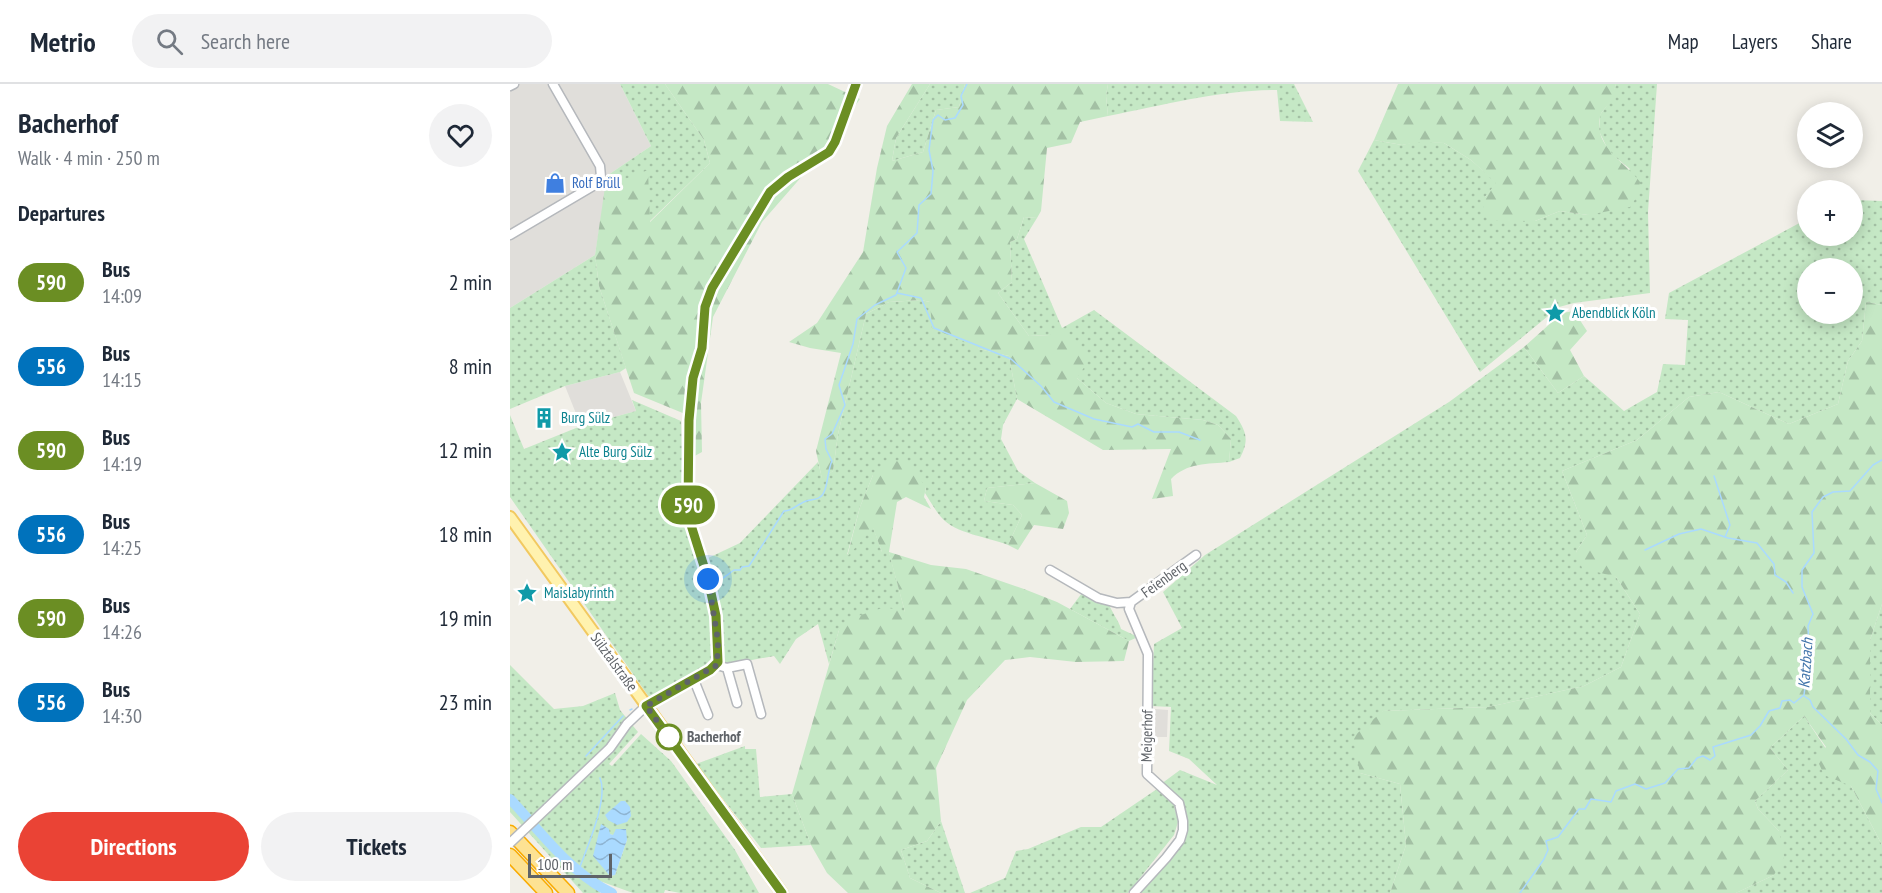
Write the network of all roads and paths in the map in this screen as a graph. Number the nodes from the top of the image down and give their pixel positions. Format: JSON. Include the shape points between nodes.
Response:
{"nodes":[{"id":1,"x":553,"y":84,"type":"edge"},
{"id":2,"x":856,"y":84,"type":"edge"},
{"id":3,"x":510,"y":235,"type":"edge"},
{"id":4,"x":510,"y":517,"type":"edge"},
{"id":5,"x":1196,"y":555,"type":"dead end"},
{"id":6,"x":1050,"y":570,"type":"dead end"},
{"id":7,"x":1131,"y":602,"type":"junction"},
{"id":8,"x":1148,"y":654,"type":"joint"},
{"id":9,"x":717,"y":665,"type":"junction"},
{"id":10,"x":727,"y":668,"type":"junction"},
{"id":11,"x":694,"y":680,"type":"junction"},
{"id":12,"x":737,"y":703,"type":"dead end"},
{"id":13,"x":646,"y":706,"type":"junction"},
{"id":14,"x":761,"y":714,"type":"dead end"},
{"id":15,"x":708,"y":716,"type":"dead end"},
{"id":16,"x":510,"y":832,"type":"edge"},
{"id":17,"x":510,"y":843,"type":"edge"},
{"id":18,"x":510,"y":855,"type":"edge"},
{"id":19,"x":546,"y":893,"type":"edge"},
{"id":20,"x":568,"y":893,"type":"edge"},
{"id":21,"x":782,"y":893,"type":"edge"},
{"id":22,"x":1134,"y":893,"type":"edge"}],
"edges":[{"from":1,"to":3,"type":"street","via":[[600,166],[601,177],[593,186]]},
{"from":2,"to":9,"type":"street","via":[[829,152],[770,192],[712,288],[705,307],[689,420],[688,507],[716,616]]},
{"from":4,"to":13,"type":"main road","name":"Sülztalstraße"},
{"from":5,"to":7,"type":"street","name":"Feienberg"},
{"from":6,"to":7,"type":"street","name":"Feienberg","via":[[1098,598]]},
{"from":7,"to":8,"type":"street","name":"Feienberg","via":[[1129,609]]},
{"from":8,"to":22,"type":"street","name":"Meigerhof","via":[[1147,774],[1179,803],[1183,830],[1166,858]]},
{"from":9,"to":10,"type":"street"},
{"from":9,"to":11,"type":"street"},
{"from":10,"to":12,"type":"street"},
{"from":10,"to":14,"type":"street","via":[[747,664]]},
{"from":11,"to":13,"type":"street"},
{"from":11,"to":15,"type":"street"},
{"from":13,"to":17,"type":"street","bridge":true,"via":[[610,748]]},
{"from":13,"to":21,"type":"main road","name":"Sülztalstraße"},
{"from":16,"to":20,"type":"highway"},
{"from":18,"to":19,"type":"highway"}]}
